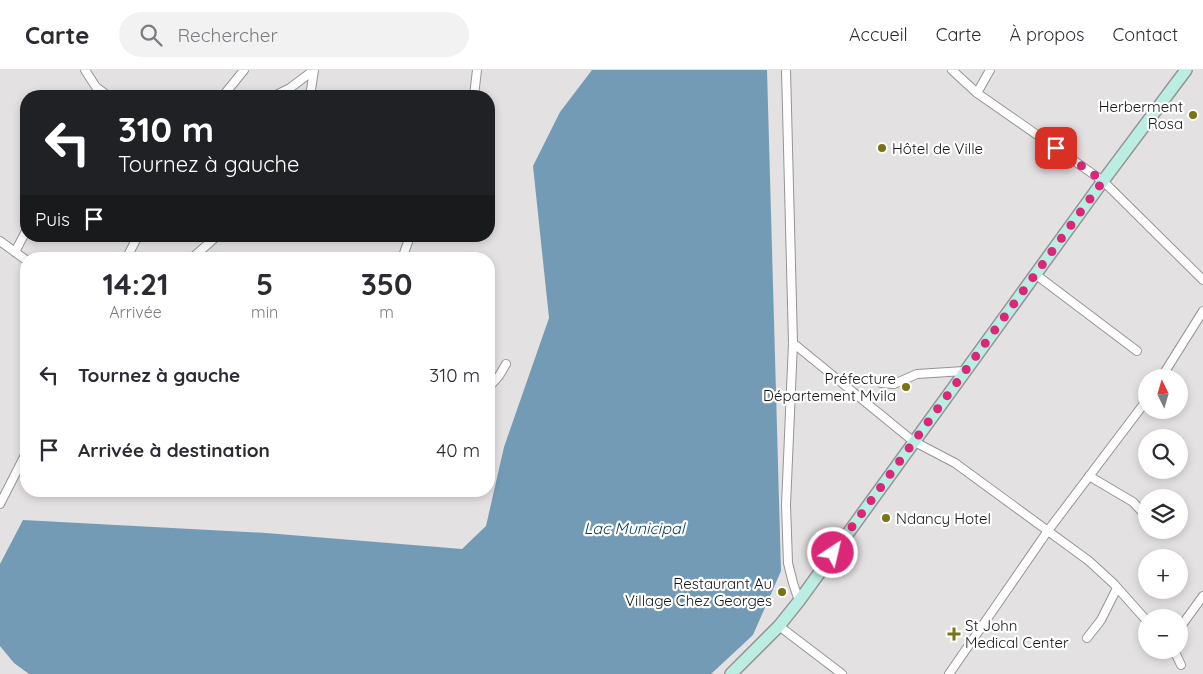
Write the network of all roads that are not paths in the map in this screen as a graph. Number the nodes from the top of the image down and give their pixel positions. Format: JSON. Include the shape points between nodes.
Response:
{"nodes":[{"id":1,"x":85,"y":70,"type":"edge"},
{"id":2,"x":244,"y":70,"type":"edge"},
{"id":3,"x":477,"y":70,"type":"edge"},
{"id":4,"x":786,"y":70,"type":"edge"},
{"id":5,"x":952,"y":70,"type":"edge"},
{"id":6,"x":990,"y":70,"type":"edge"},
{"id":7,"x":1186,"y":70,"type":"edge"},
{"id":8,"x":100,"y":90,"type":"edge"},
{"id":9,"x":228,"y":90,"type":"edge"},
{"id":10,"x":286,"y":90,"type":"edge"},
{"id":11,"x":311,"y":90,"type":"edge"},
{"id":12,"x":475,"y":90,"type":"edge"},
{"id":13,"x":977,"y":93,"type":"junction"},
{"id":14,"x":1103,"y":181,"type":"junction"},
{"id":15,"x":0,"y":241,"type":"edge"},
{"id":16,"x":20,"y":242,"type":"edge"},
{"id":17,"x":210,"y":242,"type":"edge"},
{"id":18,"x":15,"y":252,"type":"junction"},
{"id":19,"x":199,"y":252,"type":"edge"},
{"id":20,"x":20,"y":256,"type":"edge"},
{"id":21,"x":1035,"y":274,"type":"junction"},
{"id":22,"x":1203,"y":280,"type":"edge"},
{"id":23,"x":1203,"y":311,"type":"edge"},
{"id":24,"x":793,"y":343,"type":"junction"},
{"id":25,"x":1137,"y":351,"type":"dead end"},
{"id":26,"x":506,"y":364,"type":"dead end"},
{"id":27,"x":1167,"y":369,"type":"edge"},
{"id":28,"x":964,"y":371,"type":"junction"},
{"id":29,"x":495,"y":380,"type":"edge"},
{"id":30,"x":881,"y":383,"type":"dead end"},
{"id":31,"x":1138,"y":412,"type":"edge"},
{"id":32,"x":913,"y":441,"type":"junction"},
{"id":33,"x":20,"y":465,"type":"edge"},
{"id":34,"x":1089,"y":476,"type":"junction"},
{"id":35,"x":0,"y":504,"type":"edge"},
{"id":36,"x":1138,"y":507,"type":"edge"},
{"id":37,"x":1047,"y":532,"type":"junction"},
{"id":38,"x":1117,"y":588,"type":"junction"},
{"id":39,"x":1203,"y":596,"type":"edge"},
{"id":40,"x":799,"y":601,"type":"junction"},
{"id":41,"x":1138,"y":611,"type":"edge"},
{"id":42,"x":1188,"y":617,"type":"edge"},
{"id":43,"x":779,"y":626,"type":"junction"},
{"id":44,"x":1087,"y":638,"type":"dead end"},
{"id":45,"x":1178,"y":659,"type":"edge"},
{"id":46,"x":1181,"y":665,"type":"dead end"},
{"id":47,"x":731,"y":674,"type":"edge"},
{"id":48,"x":842,"y":674,"type":"edge"},
{"id":49,"x":949,"y":674,"type":"edge"}],
"edges":[{"from":1,"to":8,"type":"street"},
{"from":2,"to":9,"type":"street"},
{"from":3,"to":12,"type":"street"},
{"from":4,"to":24,"type":"street"},
{"from":5,"to":13,"type":"street"},
{"from":6,"to":13,"type":"street"},
{"from":7,"to":14,"type":"street"},
{"from":10,"to":11,"type":"street","via":[[314,70]]},
{"from":13,"to":14,"type":"street"},
{"from":14,"to":21,"type":"street"},
{"from":14,"to":22,"type":"street"},
{"from":15,"to":18,"type":"street"},
{"from":16,"to":18,"type":"street"},
{"from":17,"to":19,"type":"street"},
{"from":18,"to":20,"type":"street"},
{"from":21,"to":25,"type":"street"},
{"from":21,"to":28,"type":"street"},
{"from":23,"to":27,"type":"street"},
{"from":24,"to":32,"type":"street"},
{"from":24,"to":40,"type":"street","via":[[786,505],[788,563]]},
{"from":26,"to":29,"type":"street"},
{"from":28,"to":30,"type":"street","via":[[917,374],[894,384]]},
{"from":28,"to":32,"type":"street"},
{"from":31,"to":34,"type":"street"},
{"from":32,"to":37,"type":"street","via":[[955,463]]},
{"from":32,"to":40,"type":"street"},
{"from":33,"to":35,"type":"street"},
{"from":34,"to":36,"type":"street"},
{"from":34,"to":37,"type":"street"},
{"from":37,"to":38,"type":"street"},
{"from":37,"to":49,"type":"street"},
{"from":38,"to":41,"type":"street"},
{"from":38,"to":44,"type":"street","via":[[1101,620]]},
{"from":39,"to":42,"type":"street"},
{"from":40,"to":43,"type":"street"},
{"from":43,"to":47,"type":"street"},
{"from":43,"to":48,"type":"street"},
{"from":45,"to":46,"type":"street"}]}
